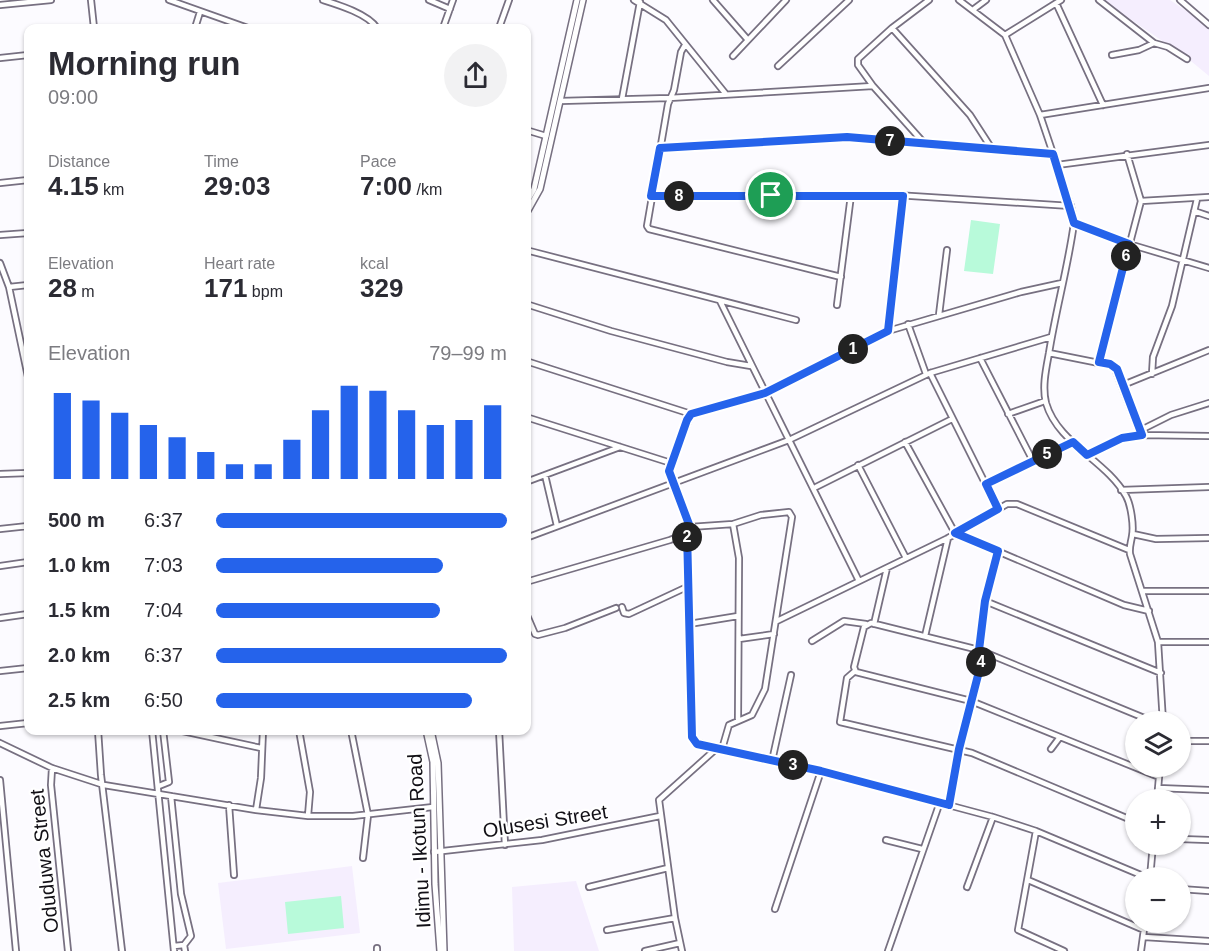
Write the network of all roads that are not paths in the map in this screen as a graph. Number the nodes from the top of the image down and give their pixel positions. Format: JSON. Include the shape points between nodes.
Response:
{"nodes":[{"id":1,"x":51,"y":0,"type":"edge"},
{"id":2,"x":92,"y":0,"type":"edge"},
{"id":3,"x":169,"y":0,"type":"edge"},
{"id":4,"x":323,"y":0,"type":"edge"},
{"id":5,"x":429,"y":0,"type":"edge"},
{"id":6,"x":453,"y":0,"type":"edge"},
{"id":7,"x":508,"y":0,"type":"edge"},
{"id":8,"x":577,"y":0,"type":"edge"},
{"id":9,"x":584,"y":0,"type":"edge"},
{"id":10,"x":713,"y":0,"type":"edge"},
{"id":11,"x":786,"y":0,"type":"edge"},
{"id":12,"x":849,"y":0,"type":"edge"},
{"id":13,"x":929,"y":0,"type":"edge"},
{"id":14,"x":959,"y":0,"type":"edge"},
{"id":15,"x":986,"y":0,"type":"edge"},
{"id":16,"x":1099,"y":0,"type":"edge"},
{"id":17,"x":1181,"y":0,"type":"edge"},
{"id":18,"x":638,"y":1,"type":"edge"},
{"id":19,"x":1059,"y":1,"type":"edge"},
{"id":20,"x":333,"y":2,"type":"edge"},
{"id":21,"x":0,"y":5,"type":"edge"},
{"id":22,"x":450,"y":9,"type":"junction"},
{"id":23,"x":974,"y":9,"type":"junction"},
{"id":24,"x":200,"y":12,"type":"junction"},
{"id":25,"x":94,"y":24,"type":"edge"},
{"id":26,"x":196,"y":24,"type":"edge"},
{"id":27,"x":236,"y":24,"type":"edge"},
{"id":28,"x":374,"y":24,"type":"edge"},
{"id":29,"x":444,"y":24,"type":"edge"},
{"id":30,"x":500,"y":24,"type":"edge"},
{"id":31,"x":1209,"y":25,"type":"edge"},
{"id":32,"x":892,"y":27,"type":"junction"},
{"id":33,"x":1005,"y":35,"type":"junction"},
{"id":34,"x":748,"y":40,"type":"junction"},
{"id":35,"x":1154,"y":44,"type":"junction"},
{"id":36,"x":685,"y":45,"type":"junction"},
{"id":37,"x":24,"y":55,"type":"edge"},
{"id":38,"x":1112,"y":55,"type":"dead end"},
{"id":39,"x":733,"y":56,"type":"dead end"},
{"id":40,"x":0,"y":58,"type":"edge"},
{"id":41,"x":1187,"y":59,"type":"dead end"},
{"id":42,"x":777,"y":66,"type":"dead end"},
{"id":43,"x":873,"y":86,"type":"junction"},
{"id":44,"x":1209,"y":88,"type":"edge"},
{"id":45,"x":725,"y":93,"type":"junction"},
{"id":46,"x":669,"y":98,"type":"junction"},
{"id":47,"x":622,"y":99,"type":"junction"},
{"id":48,"x":560,"y":101,"type":"junction"},
{"id":49,"x":1103,"y":105,"type":"junction"},
{"id":50,"x":1040,"y":115,"type":"junction"},
{"id":51,"x":531,"y":132,"type":"edge"},
{"id":52,"x":546,"y":136,"type":"junction"},
{"id":53,"x":924,"y":144,"type":"junction"},
{"id":54,"x":1209,"y":145,"type":"edge"},
{"id":55,"x":660,"y":148,"type":"junction"},
{"id":56,"x":992,"y":149,"type":"junction"},
{"id":57,"x":1053,"y":154,"type":"junction"},
{"id":58,"x":1127,"y":154,"type":"junction"},
{"id":59,"x":1057,"y":165,"type":"junction"},
{"id":60,"x":24,"y":180,"type":"edge"},
{"id":61,"x":0,"y":183,"type":"edge"},
{"id":62,"x":531,"y":188,"type":"edge"},
{"id":63,"x":534,"y":189,"type":"junction"},
{"id":64,"x":531,"y":194,"type":"edge"},
{"id":65,"x":851,"y":195,"type":"junction"},
{"id":66,"x":651,"y":196,"type":"junction"},
{"id":67,"x":903,"y":196,"type":"junction"},
{"id":68,"x":1209,"y":197,"type":"edge"},
{"id":69,"x":1197,"y":199,"type":"junction"},
{"id":70,"x":1141,"y":201,"type":"junction"},
{"id":71,"x":531,"y":205,"type":"edge"},
{"id":72,"x":1071,"y":206,"type":"junction"},
{"id":73,"x":1194,"y":214,"type":"junction"},
{"id":74,"x":1209,"y":216,"type":"edge"},
{"id":75,"x":1074,"y":223,"type":"junction"},
{"id":76,"x":24,"y":232,"type":"edge"},
{"id":77,"x":0,"y":235,"type":"edge"},
{"id":78,"x":1129,"y":244,"type":"junction"},
{"id":79,"x":948,"y":250,"type":"dead end"},
{"id":80,"x":531,"y":251,"type":"edge"},
{"id":81,"x":1184,"y":261,"type":"junction"},
{"id":82,"x":0,"y":263,"type":"edge"},
{"id":83,"x":1209,"y":268,"type":"edge"},
{"id":84,"x":841,"y":277,"type":"junction"},
{"id":85,"x":1062,"y":283,"type":"junction"},
{"id":86,"x":24,"y":285,"type":"edge"},
{"id":87,"x":9,"y":287,"type":"junction"},
{"id":88,"x":720,"y":301,"type":"junction"},
{"id":89,"x":531,"y":305,"type":"edge"},
{"id":90,"x":837,"y":305,"type":"dead end"},
{"id":91,"x":939,"y":315,"type":"junction"},
{"id":92,"x":796,"y":320,"type":"dead end"},
{"id":93,"x":908,"y":324,"type":"junction"},
{"id":94,"x":888,"y":331,"type":"junction"},
{"id":95,"x":1051,"y":337,"type":"junction"},
{"id":96,"x":1209,"y":350,"type":"edge"},
{"id":97,"x":1049,"y":353,"type":"junction"},
{"id":98,"x":24,"y":358,"type":"edge"},
{"id":99,"x":980,"y":358,"type":"junction"},
{"id":100,"x":1099,"y":362,"type":"junction"},
{"id":101,"x":531,"y":363,"type":"edge"},
{"id":102,"x":751,"y":366,"type":"junction"},
{"id":103,"x":928,"y":374,"type":"junction"},
{"id":104,"x":1152,"y":374,"type":"junction"},
{"id":105,"x":1123,"y":385,"type":"junction"},
{"id":106,"x":765,"y":393,"type":"junction"},
{"id":107,"x":1045,"y":401,"type":"junction"},
{"id":108,"x":1209,"y":403,"type":"edge"},
{"id":109,"x":691,"y":414,"type":"junction"},
{"id":110,"x":1008,"y":414,"type":"junction"},
{"id":111,"x":952,"y":418,"type":"junction"},
{"id":112,"x":531,"y":419,"type":"edge"},
{"id":113,"x":1141,"y":433,"type":"junction"},
{"id":114,"x":1209,"y":436,"type":"edge"},
{"id":115,"x":789,"y":440,"type":"junction"},
{"id":116,"x":905,"y":441,"type":"junction"},
{"id":117,"x":1073,"y":442,"type":"junction"},
{"id":118,"x":621,"y":447,"type":"junction"},
{"id":119,"x":1087,"y":455,"type":"junction"},
{"id":120,"x":1033,"y":460,"type":"junction"},
{"id":121,"x":671,"y":463,"type":"junction"},
{"id":122,"x":858,"y":465,"type":"junction"},
{"id":123,"x":24,"y":473,"type":"edge"},
{"id":124,"x":0,"y":474,"type":"edge"},
{"id":125,"x":545,"y":475,"type":"junction"},
{"id":126,"x":531,"y":480,"type":"edge"},
{"id":127,"x":672,"y":484,"type":"junction"},
{"id":128,"x":986,"y":484,"type":"junction"},
{"id":129,"x":816,"y":487,"type":"dead end"},
{"id":130,"x":1209,"y":487,"type":"edge"},
{"id":131,"x":1121,"y":490,"type":"junction"},
{"id":132,"x":998,"y":509,"type":"junction"},
{"id":133,"x":733,"y":524,"type":"junction"},
{"id":134,"x":24,"y":526,"type":"edge"},
{"id":135,"x":557,"y":526,"type":"junction"},
{"id":136,"x":0,"y":529,"type":"edge"},
{"id":137,"x":688,"y":529,"type":"junction"},
{"id":138,"x":955,"y":533,"type":"junction"},
{"id":139,"x":1133,"y":534,"type":"junction"},
{"id":140,"x":531,"y":536,"type":"edge"},
{"id":141,"x":948,"y":538,"type":"junction"},
{"id":142,"x":1209,"y":538,"type":"edge"},
{"id":143,"x":996,"y":548,"type":"junction"},
{"id":144,"x":1129,"y":550,"type":"junction"},
{"id":145,"x":906,"y":558,"type":"junction"},
{"id":146,"x":24,"y":563,"type":"edge"},
{"id":147,"x":0,"y":566,"type":"edge"},
{"id":148,"x":887,"y":568,"type":"junction"},
{"id":149,"x":531,"y":581,"type":"edge"},
{"id":150,"x":859,"y":581,"type":"junction"},
{"id":151,"x":689,"y":586,"type":"junction"},
{"id":152,"x":1143,"y":591,"type":"junction"},
{"id":153,"x":1209,"y":591,"type":"edge"},
{"id":154,"x":985,"y":601,"type":"junction"},
{"id":155,"x":1149,"y":611,"type":"junction"},
{"id":156,"x":24,"y":615,"type":"edge"},
{"id":157,"x":738,"y":616,"type":"junction"},
{"id":158,"x":0,"y":618,"type":"edge"},
{"id":159,"x":777,"y":621,"type":"junction"},
{"id":160,"x":689,"y":624,"type":"junction"},
{"id":161,"x":866,"y":624,"type":"junction"},
{"id":162,"x":874,"y":624,"type":"junction"},
{"id":163,"x":531,"y":625,"type":"edge"},
{"id":164,"x":534,"y":632,"type":"junction"},
{"id":165,"x":531,"y":633,"type":"edge"},
{"id":166,"x":774,"y":634,"type":"junction"},
{"id":167,"x":925,"y":636,"type":"junction"},
{"id":168,"x":739,"y":639,"type":"junction"},
{"id":169,"x":812,"y":641,"type":"dead end"},
{"id":170,"x":1158,"y":642,"type":"junction"},
{"id":171,"x":1209,"y":642,"type":"edge"},
{"id":172,"x":981,"y":651,"type":"junction"},
{"id":173,"x":24,"y":668,"type":"edge"},
{"id":174,"x":0,"y":671,"type":"edge"},
{"id":175,"x":855,"y":671,"type":"junction"},
{"id":176,"x":1161,"y":673,"type":"junction"},
{"id":177,"x":790,"y":675,"type":"dead end"},
{"id":178,"x":971,"y":701,"type":"junction"},
{"id":179,"x":1127,"y":711,"type":"edge"},
{"id":180,"x":1163,"y":711,"type":"edge"},
{"id":181,"x":738,"y":719,"type":"junction"},
{"id":182,"x":24,"y":723,"type":"edge"},
{"id":183,"x":0,"y":726,"type":"edge"},
{"id":184,"x":98,"y":735,"type":"edge"},
{"id":185,"x":153,"y":735,"type":"edge"},
{"id":186,"x":164,"y":735,"type":"edge"},
{"id":187,"x":201,"y":735,"type":"edge"},
{"id":188,"x":262,"y":735,"type":"edge"},
{"id":189,"x":300,"y":735,"type":"edge"},
{"id":190,"x":352,"y":735,"type":"edge"},
{"id":191,"x":427,"y":735,"type":"edge"},
{"id":192,"x":432,"y":735,"type":"edge"},
{"id":193,"x":499,"y":735,"type":"edge"},
{"id":194,"x":1060,"y":737,"type":"junction"},
{"id":195,"x":1191,"y":741,"type":"edge"},
{"id":196,"x":1209,"y":741,"type":"edge"},
{"id":197,"x":0,"y":743,"type":"edge"},
{"id":198,"x":261,"y":748,"type":"junction"},
{"id":199,"x":720,"y":748,"type":"junction"},
{"id":200,"x":959,"y":749,"type":"junction"},
{"id":201,"x":1051,"y":749,"type":"dead end"},
{"id":202,"x":772,"y":761,"type":"junction"},
{"id":203,"x":1125,"y":763,"type":"edge"},
{"id":204,"x":52,"y":768,"type":"junction"},
{"id":205,"x":821,"y":771,"type":"junction"},
{"id":206,"x":1159,"y":777,"type":"edge"},
{"id":207,"x":0,"y":780,"type":"edge"},
{"id":208,"x":104,"y":785,"type":"junction"},
{"id":209,"x":159,"y":786,"type":"junction"},
{"id":210,"x":1158,"y":788,"type":"joint"},
{"id":211,"x":1209,"y":790,"type":"edge"},
{"id":212,"x":160,"y":794,"type":"junction"},
{"id":213,"x":171,"y":796,"type":"junction"},
{"id":214,"x":940,"y":802,"type":"junction"},
{"id":215,"x":229,"y":805,"type":"junction"},
{"id":216,"x":949,"y":805,"type":"junction"},
{"id":217,"x":433,"y":807,"type":"junction"},
{"id":218,"x":256,"y":810,"type":"junction"},
{"id":219,"x":368,"y":815,"type":"junction"},
{"id":220,"x":308,"y":816,"type":"junction"},
{"id":221,"x":660,"y":816,"type":"junction"},
{"id":222,"x":993,"y":817,"type":"junction"},
{"id":223,"x":1125,"y":817,"type":"edge"},
{"id":224,"x":1036,"y":831,"type":"junction"},
{"id":225,"x":1191,"y":839,"type":"edge"},
{"id":226,"x":886,"y":840,"type":"dead end"},
{"id":227,"x":1209,"y":840,"type":"edge"},
{"id":228,"x":505,"y":844,"type":"junction"},
{"id":229,"x":922,"y":849,"type":"junction"},
{"id":230,"x":437,"y":852,"type":"junction"},
{"id":231,"x":363,"y":858,"type":"dead end"},
{"id":232,"x":668,"y":868,"type":"junction"},
{"id":233,"x":1125,"y":868,"type":"edge"},
{"id":234,"x":234,"y":875,"type":"dead end"},
{"id":235,"x":1028,"y":880,"type":"junction"},
{"id":236,"x":589,"y":887,"type":"dead end"},
{"id":237,"x":967,"y":887,"type":"dead end"},
{"id":238,"x":1191,"y":890,"type":"edge"},
{"id":239,"x":1209,"y":891,"type":"edge"},
{"id":240,"x":775,"y":909,"type":"dead end"},
{"id":241,"x":675,"y":918,"type":"junction"},
{"id":242,"x":1125,"y":922,"type":"edge"},
{"id":243,"x":607,"y":930,"type":"dead end"},
{"id":244,"x":1144,"y":933,"type":"edge"},
{"id":245,"x":1144,"y":937,"type":"junction"},
{"id":246,"x":1209,"y":941,"type":"edge"},
{"id":247,"x":680,"y":943,"type":"junction"},
{"id":248,"x":174,"y":948,"type":"edge"},
{"id":249,"x":184,"y":948,"type":"edge"},
{"id":250,"x":16,"y":951,"type":"edge"},
{"id":251,"x":68,"y":951,"type":"edge"},
{"id":252,"x":122,"y":951,"type":"edge"},
{"id":253,"x":440,"y":951,"type":"edge"},
{"id":254,"x":444,"y":951,"type":"edge"},
{"id":255,"x":645,"y":951,"type":"edge"},
{"id":256,"x":682,"y":951,"type":"edge"},
{"id":257,"x":888,"y":951,"type":"edge"},
{"id":258,"x":1064,"y":951,"type":"edge"},
{"id":259,"x":1141,"y":951,"type":"edge"}],
"edges":[{"from":1,"to":21,"type":"street"},
{"from":2,"to":25,"type":"street"},
{"from":3,"to":24,"type":"street"},
{"from":4,"to":20,"type":"street"},
{"from":5,"to":22,"type":"street"},
{"from":6,"to":22,"type":"street"},
{"from":7,"to":30,"type":"street"},
{"from":8,"to":52,"type":"main road"},
{"from":9,"to":48,"type":"main road"},
{"from":10,"to":34,"type":"street"},
{"from":11,"to":34,"type":"street"},
{"from":12,"to":42,"type":"street"},
{"from":13,"to":32,"type":"street"},
{"from":14,"to":23,"type":"street"},
{"from":15,"to":23,"type":"street"},
{"from":16,"to":35,"type":"street"},
{"from":17,"to":31,"type":"street"},
{"from":18,"to":36,"type":"street","via":[[666,20]]},
{"from":18,"to":47,"type":"street"},
{"from":19,"to":33,"type":"street"},
{"from":19,"to":49,"type":"street"},
{"from":20,"to":28,"type":"street"},
{"from":22,"to":29,"type":"street"},
{"from":23,"to":33,"type":"street"},
{"from":24,"to":26,"type":"street"},
{"from":24,"to":27,"type":"street"},
{"from":32,"to":43,"type":"street","via":[[858,59]]},
{"from":32,"to":56,"type":"street","via":[[970,115]]},
{"from":33,"to":50,"type":"street"},
{"from":34,"to":39,"type":"street"},
{"from":35,"to":38,"type":"street"},
{"from":35,"to":41,"type":"street","via":[[1168,47]]},
{"from":36,"to":45,"type":"street"},
{"from":36,"to":46,"type":"street"},
{"from":37,"to":40,"type":"street"},
{"from":43,"to":45,"type":"street"},
{"from":43,"to":53,"type":"street"},
{"from":44,"to":49,"type":"street"},
{"from":45,"to":46,"type":"street"},
{"from":46,"to":47,"type":"street"},
{"from":46,"to":55,"type":"street"},
{"from":47,"to":48,"type":"street"},
{"from":48,"to":71,"type":"main road","via":[[540,189]]},
{"from":49,"to":50,"type":"street"},
{"from":50,"to":57,"type":"street"},
{"from":51,"to":52,"type":"street"},
{"from":52,"to":63,"type":"main road"},
{"from":53,"to":55,"type":"street","via":[[847,137]]},
{"from":53,"to":56,"type":"street"},
{"from":54,"to":58,"type":"street"},
{"from":55,"to":66,"type":"street"},
{"from":56,"to":57,"type":"street"},
{"from":57,"to":59,"type":"street"},
{"from":58,"to":59,"type":"street"},
{"from":58,"to":70,"type":"street"},
{"from":59,"to":72,"type":"street"},
{"from":60,"to":61,"type":"street"},
{"from":62,"to":63,"type":"street"},
{"from":63,"to":64,"type":"main road"},
{"from":65,"to":66,"type":"street"},
{"from":65,"to":67,"type":"street"},
{"from":65,"to":84,"type":"street"},
{"from":66,"to":84,"type":"street","via":[[646,222],[649,229]]},
{"from":67,"to":72,"type":"street"},
{"from":67,"to":94,"type":"street"},
{"from":68,"to":69,"type":"street"},
{"from":69,"to":70,"type":"street"},
{"from":69,"to":73,"type":"street"},
{"from":70,"to":78,"type":"street"},
{"from":72,"to":75,"type":"street"},
{"from":73,"to":74,"type":"street"},
{"from":73,"to":81,"type":"street"},
{"from":75,"to":78,"type":"street"},
{"from":75,"to":85,"type":"street"},
{"from":76,"to":77,"type":"street"},
{"from":78,"to":81,"type":"street"},
{"from":78,"to":100,"type":"street"},
{"from":79,"to":91,"type":"street"},
{"from":80,"to":88,"type":"street"},
{"from":81,"to":83,"type":"street"},
{"from":81,"to":104,"type":"street","via":[[1153,357]]},
{"from":82,"to":87,"type":"street"},
{"from":84,"to":90,"type":"street"},
{"from":85,"to":91,"type":"street"},
{"from":85,"to":95,"type":"street"},
{"from":86,"to":87,"type":"street"},
{"from":87,"to":98,"type":"street"},
{"from":88,"to":92,"type":"street"},
{"from":88,"to":102,"type":"street"},
{"from":89,"to":102,"type":"street","via":[[611,331]]},
{"from":91,"to":93,"type":"street"},
{"from":93,"to":94,"type":"street"},
{"from":93,"to":103,"type":"street"},
{"from":94,"to":106,"type":"street"},
{"from":95,"to":97,"type":"street"},
{"from":95,"to":99,"type":"street"},
{"from":96,"to":104,"type":"street"},
{"from":97,"to":100,"type":"street"},
{"from":97,"to":107,"type":"street"},
{"from":99,"to":103,"type":"street"},
{"from":99,"to":110,"type":"street"},
{"from":100,"to":105,"type":"street","via":[[1114,366]]},
{"from":101,"to":109,"type":"street"},
{"from":102,"to":106,"type":"street"},
{"from":103,"to":111,"type":"street"},
{"from":103,"to":115,"type":"street"},
{"from":104,"to":105,"type":"street"},
{"from":105,"to":113,"type":"street"},
{"from":106,"to":109,"type":"street"},
{"from":106,"to":115,"type":"street"},
{"from":107,"to":110,"type":"street"},
{"from":107,"to":117,"type":"street","via":[[1056,424]]},
{"from":108,"to":113,"type":"street","via":[[1171,415]]},
{"from":109,"to":121,"type":"street"},
{"from":110,"to":120,"type":"street"},
{"from":111,"to":116,"type":"street"},
{"from":111,"to":128,"type":"street"},
{"from":112,"to":118,"type":"street"},
{"from":113,"to":114,"type":"street"},
{"from":113,"to":119,"type":"street"},
{"from":115,"to":127,"type":"street"},
{"from":115,"to":150,"type":"street"},
{"from":116,"to":122,"type":"street"},
{"from":116,"to":138,"type":"street"},
{"from":117,"to":119,"type":"street"},
{"from":117,"to":120,"type":"street"},
{"from":118,"to":121,"type":"street"},
{"from":118,"to":125,"type":"street"},
{"from":119,"to":131,"type":"street"},
{"from":120,"to":128,"type":"street"},
{"from":121,"to":127,"type":"street"},
{"from":122,"to":129,"type":"street"},
{"from":122,"to":145,"type":"street"},
{"from":123,"to":124,"type":"street"},
{"from":125,"to":126,"type":"street"},
{"from":125,"to":135,"type":"street"},
{"from":127,"to":135,"type":"street"},
{"from":127,"to":137,"type":"street"},
{"from":128,"to":132,"type":"street"},
{"from":130,"to":131,"type":"street"},
{"from":131,"to":139,"type":"street","via":[[1129,504]]},
{"from":132,"to":138,"type":"street"},
{"from":132,"to":144,"type":"street","via":[[1017,504]]},
{"from":133,"to":137,"type":"street"},
{"from":133,"to":157,"type":"street","via":[[739,558]]},
{"from":133,"to":159,"type":"street","via":[[775,513],[792,513]]},
{"from":134,"to":136,"type":"street"},
{"from":135,"to":140,"type":"street"},
{"from":137,"to":149,"type":"street","via":[[670,540]]},
{"from":137,"to":151,"type":"street"},
{"from":138,"to":141,"type":"street"},
{"from":138,"to":143,"type":"street"},
{"from":139,"to":142,"type":"street","via":[[1156,539]]},
{"from":139,"to":144,"type":"street"},
{"from":141,"to":145,"type":"street"},
{"from":141,"to":167,"type":"street"},
{"from":143,"to":154,"type":"street"},
{"from":143,"to":155,"type":"street","via":[[1124,605]]},
{"from":144,"to":152,"type":"street"},
{"from":145,"to":148,"type":"street"},
{"from":146,"to":147,"type":"street"},
{"from":148,"to":150,"type":"street"},
{"from":148,"to":162,"type":"street"},
{"from":150,"to":159,"type":"street"},
{"from":151,"to":160,"type":"street"},
{"from":151,"to":164,"type":"street","via":[[629,614],[619,607],[565,628],[538,635]]},
{"from":152,"to":153,"type":"street"},
{"from":152,"to":155,"type":"street"},
{"from":154,"to":172,"type":"street"},
{"from":154,"to":176,"type":"street"},
{"from":155,"to":170,"type":"street"},
{"from":156,"to":158,"type":"street"},
{"from":157,"to":160,"type":"street"},
{"from":157,"to":168,"type":"street"},
{"from":159,"to":166,"type":"street"},
{"from":160,"to":199,"type":"street","via":[[692,737],[697,744]]},
{"from":161,"to":162,"type":"street"},
{"from":161,"to":169,"type":"street","via":[[844,621]]},
{"from":161,"to":175,"type":"street"},
{"from":162,"to":167,"type":"street"},
{"from":163,"to":164,"type":"street"},
{"from":164,"to":165,"type":"street"},
{"from":166,"to":168,"type":"street"},
{"from":166,"to":181,"type":"street","via":[[765,688],[754,712]]},
{"from":167,"to":172,"type":"street"},
{"from":168,"to":181,"type":"street"},
{"from":170,"to":171,"type":"street"},
{"from":170,"to":176,"type":"street"},
{"from":172,"to":178,"type":"street"},
{"from":172,"to":179,"type":"street"},
{"from":173,"to":174,"type":"street"},
{"from":175,"to":178,"type":"street"},
{"from":175,"to":200,"type":"street","via":[[847,678],[840,722]]},
{"from":176,"to":180,"type":"street"},
{"from":177,"to":202,"type":"street"},
{"from":178,"to":194,"type":"street"},
{"from":178,"to":200,"type":"street"},
{"from":181,"to":199,"type":"street","via":[[729,724]]},
{"from":182,"to":183,"type":"street"},
{"from":184,"to":208,"type":"street"},
{"from":185,"to":209,"type":"street"},
{"from":186,"to":209,"type":"street","via":[[169,782]]},
{"from":187,"to":198,"type":"street"},
{"from":188,"to":198,"type":"street"},
{"from":189,"to":220,"type":"street","via":[[310,792]]},
{"from":190,"to":219,"type":"street"},
{"from":191,"to":217,"type":"main road","name":"Idimu - Ikotun Road","via":[[433,762]]},
{"from":192,"to":230,"type":"main road","via":[[438,763]]},
{"from":193,"to":228,"type":"street"},
{"from":194,"to":201,"type":"street"},
{"from":194,"to":203,"type":"street"},
{"from":195,"to":196,"type":"street"},
{"from":197,"to":204,"type":"street"},
{"from":198,"to":218,"type":"street"},
{"from":199,"to":202,"type":"street"},
{"from":199,"to":221,"type":"street","via":[[662,796]]},
{"from":200,"to":216,"type":"street"},
{"from":200,"to":223,"type":"street"},
{"from":202,"to":205,"type":"street"},
{"from":204,"to":208,"type":"street"},
{"from":204,"to":251,"type":"street","name":"Oduduwa Street"},
{"from":205,"to":214,"type":"street"},
{"from":205,"to":240,"type":"street"},
{"from":206,"to":210,"type":"street"},
{"from":207,"to":250,"type":"street"},
{"from":208,"to":212,"type":"street"},
{"from":208,"to":252,"type":"street"},
{"from":209,"to":212,"type":"street"},
{"from":210,"to":211,"type":"street"},
{"from":212,"to":213,"type":"street"},
{"from":212,"to":248,"type":"street"},
{"from":213,"to":215,"type":"street"},
{"from":213,"to":249,"type":"street","via":[[181,894],[191,936]]},
{"from":214,"to":216,"type":"street"},
{"from":214,"to":229,"type":"street"},
{"from":215,"to":218,"type":"street"},
{"from":215,"to":234,"type":"street"},
{"from":216,"to":222,"type":"street"},
{"from":217,"to":219,"type":"street"},
{"from":217,"to":230,"type":"main road","name":"Idimu - Ikotun Road"},
{"from":218,"to":220,"type":"street"},
{"from":219,"to":220,"type":"street"},
{"from":219,"to":231,"type":"street"},
{"from":221,"to":228,"type":"street","name":"Olusesi Street"},
{"from":221,"to":232,"type":"street"},
{"from":222,"to":224,"type":"street"},
{"from":222,"to":237,"type":"street"},
{"from":224,"to":233,"type":"street"},
{"from":224,"to":235,"type":"street"},
{"from":225,"to":227,"type":"street"},
{"from":226,"to":229,"type":"street"},
{"from":228,"to":230,"type":"street","name":"Olusesi Street"},
{"from":229,"to":257,"type":"street"},
{"from":230,"to":253,"type":"main road","name":"Idimu - Ikotun Road"},
{"from":230,"to":254,"type":"main road"},
{"from":232,"to":236,"type":"street"},
{"from":232,"to":241,"type":"street"},
{"from":235,"to":242,"type":"street"},
{"from":235,"to":258,"type":"street","via":[[1018,930]]},
{"from":238,"to":239,"type":"street"},
{"from":241,"to":243,"type":"street"},
{"from":241,"to":247,"type":"street"},
{"from":244,"to":245,"type":"street"},
{"from":245,"to":246,"type":"street"},
{"from":245,"to":259,"type":"street"},
{"from":247,"to":255,"type":"street"},
{"from":247,"to":256,"type":"street"},
{"from":248,"to":249,"type":"street"}]}
